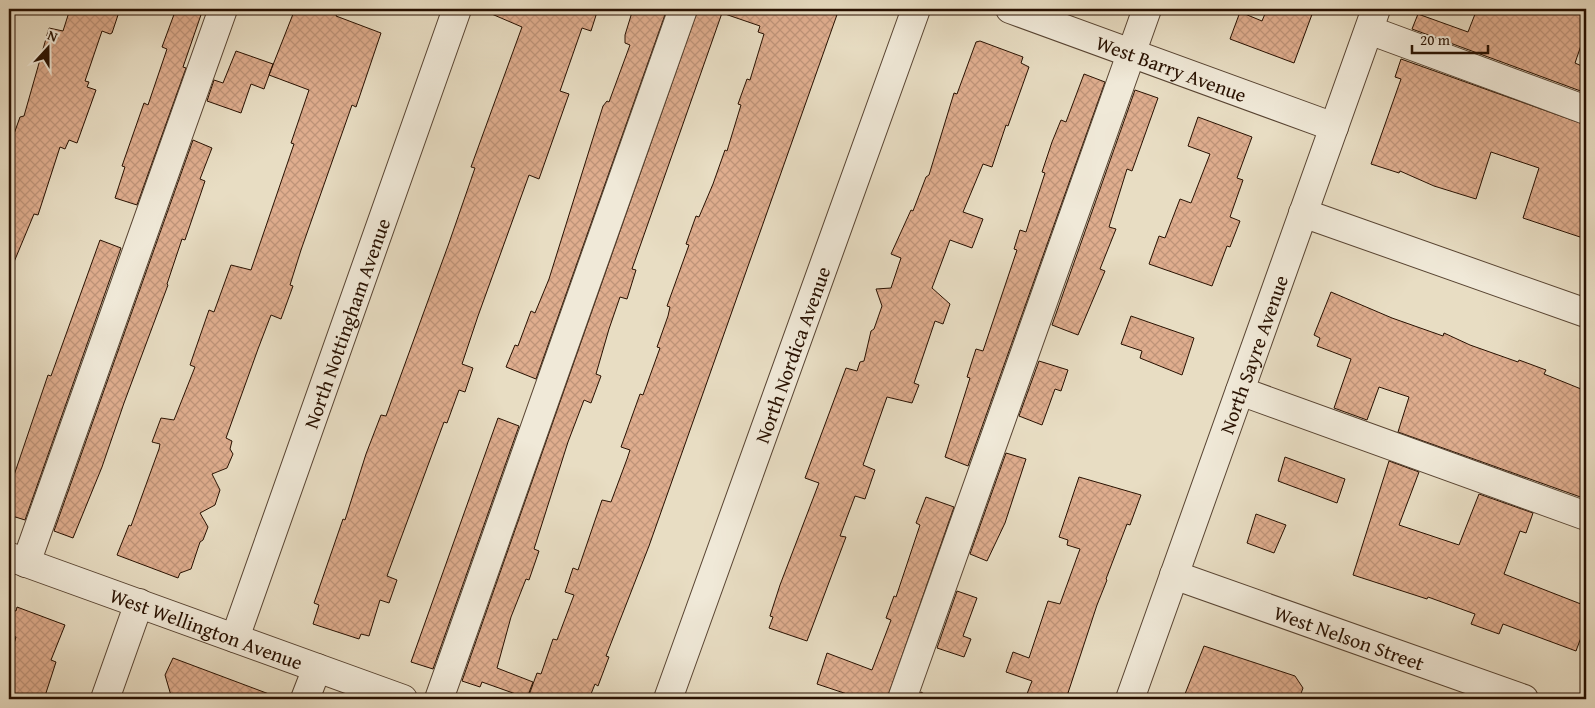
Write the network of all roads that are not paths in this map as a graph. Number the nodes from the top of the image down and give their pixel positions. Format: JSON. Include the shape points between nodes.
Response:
{"nodes":[{"id":1,"x":223,"y":9,"type":"edge"},
{"id":2,"x":457,"y":9,"type":"edge"},
{"id":3,"x":684,"y":9,"type":"edge"},
{"id":4,"x":916,"y":9,"type":"edge"},
{"id":5,"x":1010,"y":9,"type":"edge"},
{"id":6,"x":1147,"y":9,"type":"edge"},
{"id":7,"x":1373,"y":19,"type":"edge"},
{"id":8,"x":1132,"y":53,"type":"junction"},
{"id":9,"x":1586,"y":110,"type":"edge"},
{"id":10,"x":1334,"y":127,"type":"junction"},
{"id":11,"x":1304,"y":213,"type":"junction"},
{"id":12,"x":1586,"y":313,"type":"edge"},
{"id":13,"x":1240,"y":391,"type":"junction"},
{"id":14,"x":1586,"y":516,"type":"edge"},
{"id":15,"x":17,"y":559,"type":"edge"},
{"id":16,"x":1174,"y":575,"type":"junction"},
{"id":17,"x":139,"y":603,"type":"junction"},
{"id":18,"x":236,"y":638,"type":"junction"},
{"id":19,"x":317,"y":668,"type":"junction"},
{"id":20,"x":105,"y":699,"type":"edge"},
{"id":21,"x":306,"y":699,"type":"edge"},
{"id":22,"x":403,"y":699,"type":"edge"},
{"id":23,"x":440,"y":699,"type":"edge"},
{"id":24,"x":668,"y":699,"type":"edge"},
{"id":25,"x":902,"y":699,"type":"edge"},
{"id":26,"x":1130,"y":699,"type":"edge"},
{"id":27,"x":1524,"y":699,"type":"edge"}],
"edges":[{"from":1,"to":15,"type":"street"},
{"from":2,"to":18,"type":"street","name":"North Nottingham Avenue"},
{"from":3,"to":23,"type":"street"},
{"from":4,"to":24,"type":"street","name":"North Nordica Avenue"},
{"from":5,"to":8,"type":"street","name":"West Barry Avenue"},
{"from":6,"to":8,"type":"street"},
{"from":7,"to":9,"type":"street"},
{"from":7,"to":10,"type":"street","name":"North Sayre Avenue"},
{"from":8,"to":10,"type":"street","name":"West Barry Avenue"},
{"from":8,"to":25,"type":"street"},
{"from":10,"to":11,"type":"street","name":"North Sayre Avenue"},
{"from":11,"to":12,"type":"street"},
{"from":11,"to":13,"type":"street","name":"North Sayre Avenue"},
{"from":13,"to":14,"type":"street"},
{"from":13,"to":16,"type":"street","name":"North Sayre Avenue"},
{"from":15,"to":17,"type":"street","name":"West Wellington Avenue"},
{"from":16,"to":26,"type":"street","name":"North Sayre Avenue"},
{"from":16,"to":27,"type":"street","name":"West Nelson Street"},
{"from":17,"to":18,"type":"street","name":"West Wellington Avenue"},
{"from":17,"to":20,"type":"street"},
{"from":18,"to":19,"type":"street","name":"West Wellington Avenue"},
{"from":19,"to":21,"type":"street"},
{"from":19,"to":22,"type":"street","name":"West Wellington Avenue"}]}
